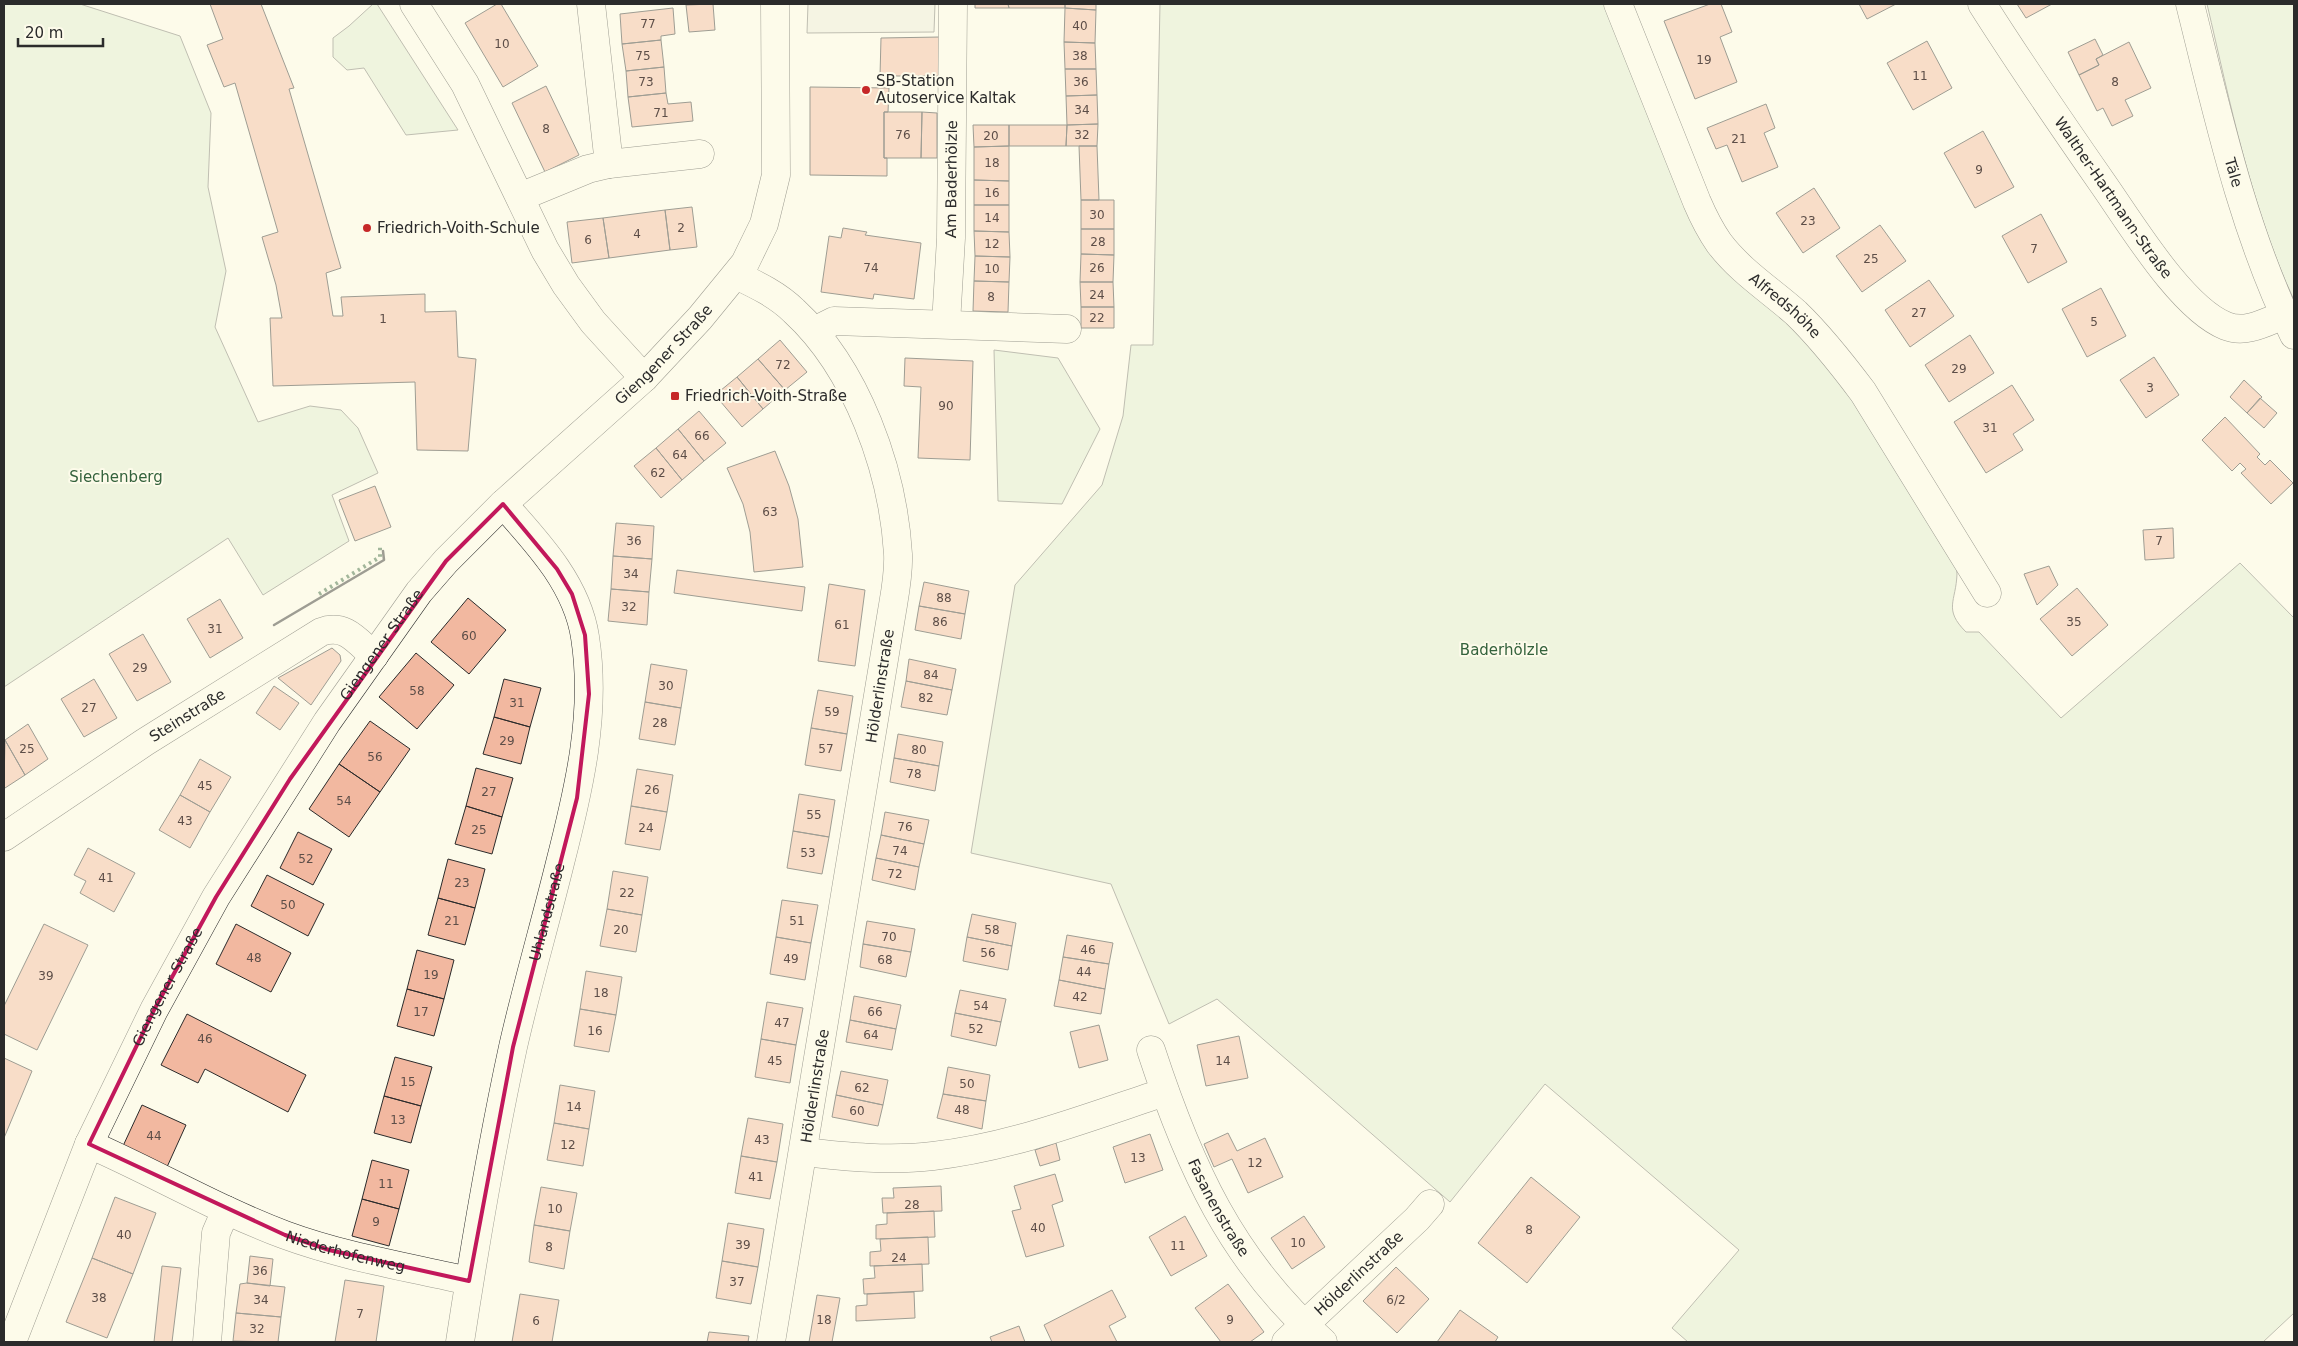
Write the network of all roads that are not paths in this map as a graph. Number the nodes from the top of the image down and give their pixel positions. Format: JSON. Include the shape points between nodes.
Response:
{"nodes":[{"id":1,"x":414,"y":4,"type":"edge"},
{"id":2,"x":591,"y":4,"type":"edge"},
{"id":3,"x":775,"y":4,"type":"edge"},
{"id":4,"x":953,"y":4,"type":"edge"},
{"id":5,"x":1618,"y":4,"type":"edge"},
{"id":6,"x":1982,"y":4,"type":"edge"},
{"id":7,"x":2190,"y":4,"type":"edge"},
{"id":8,"x":700,"y":154,"type":"dead end"},
{"id":9,"x":609,"y":164,"type":"junction"},
{"id":10,"x":520,"y":197,"type":"junction"},
{"id":11,"x":736,"y":275,"type":"junction"},
{"id":12,"x":946,"y":324,"type":"junction"},
{"id":13,"x":2289,"y":325,"type":"edge"},
{"id":14,"x":1067,"y":329,"type":"dead end"},
{"id":15,"x":816,"y":333,"type":"junction"},
{"id":16,"x":644,"y":378,"type":"junction"},
{"id":17,"x":503,"y":504,"type":"junction"},
{"id":18,"x":1987,"y":593,"type":"dead end"},
{"id":19,"x":374,"y":656,"type":"junction"},
{"id":20,"x":4,"y":837,"type":"edge"},
{"id":21,"x":1152,"y":1050,"type":"dead end"},
{"id":22,"x":1164,"y":1092,"type":"junction"},
{"id":23,"x":89,"y":1144,"type":"junction"},
{"id":24,"x":804,"y":1152,"type":"junction"},
{"id":25,"x":1430,"y":1204,"type":"dead end"},
{"id":26,"x":226,"y":1210,"type":"junction"},
{"id":27,"x":469,"y":1281,"type":"junction"},
{"id":28,"x":1305,"y":1337,"type":"edge"},
{"id":29,"x":12,"y":1342,"type":"edge"},
{"id":30,"x":207,"y":1342,"type":"edge"},
{"id":31,"x":460,"y":1342,"type":"edge"},
{"id":32,"x":772,"y":1342,"type":"edge"}],
"edges":[{"from":1,"to":10,"type":"street","via":[[465,84]]},
{"from":2,"to":9,"type":"street"},
{"from":3,"to":11,"type":"street","name":"Giengener Straße","via":[[774,190],[759,236]]},
{"from":4,"to":12,"type":"street","name":"Am Baderhölzle","via":[[951,238]]},
{"from":5,"to":18,"type":"street","name":"Alfredshöhe","via":[[1710,229],[1738,263],[1829,346],[1863,392]]},
{"from":6,"to":13,"type":"street","name":"Walther-Hartmann-Straße","via":[[2147,246],[2193,304],[2227,327]]},
{"from":7,"to":13,"type":"street","name":"Täle","via":[[2238,190],[2254,240]]},
{"from":8,"to":9,"type":"street"},
{"from":9,"to":10,"type":"street","via":[[579,171]]},
{"from":10,"to":16,"type":"street","via":[[545,250],[570,292]]},
{"from":11,"to":15,"type":"street","name":"Hölderlinstraße","via":[[781,299]]},
{"from":11,"to":16,"type":"street","name":"Giengener Straße"},
{"from":12,"to":14,"type":"street"},
{"from":12,"to":15,"type":"street","via":[[834,321]]},
{"from":15,"to":24,"type":"street","name":"Hölderlinstraße","via":[[841,370],[871,432],[888,491],[898,556],[892,611]]},
{"from":16,"to":17,"type":"street","name":"Giengener Straße"},
{"from":17,"to":19,"type":"street","name":"Giengener Straße","via":[[435,574]]},
{"from":17,"to":27,"type":"street","name":"Uhlandstraße","via":[[557,569],[572,594],[585,635],[589,694],[577,798],[513,1047]]},
{"from":19,"to":20,"type":"street","name":"Steinstraße","via":[[345,631],[338,628],[321,632],[145,742]]},
{"from":19,"to":23,"type":"street","name":"Giengener Straße","via":[[290,779],[216,897],[154,1010]]},
{"from":21,"to":22,"type":"street","name":"Fasanenstraße"},
{"from":22,"to":24,"type":"street","name":"Hölderlinstraße","via":[[997,1145],[942,1155],[866,1158]]},
{"from":22,"to":28,"type":"street","name":"Fasanenstraße","via":[[1197,1174],[1234,1241]]},
{"from":23,"to":26,"type":"street","name":"Niederhofenweg"},
{"from":23,"to":29,"type":"street","name":"Giengener Straße"},
{"from":24,"to":32,"type":"street","name":"Hölderlinstraße"},
{"from":25,"to":28,"type":"street","name":"Hölderlinstraße"},
{"from":26,"to":27,"type":"street","name":"Niederhofenweg","via":[[329,1250]]},
{"from":26,"to":30,"type":"street","via":[[216,1233]]},
{"from":27,"to":31,"type":"street","name":"Uhlandstraße"}]}
